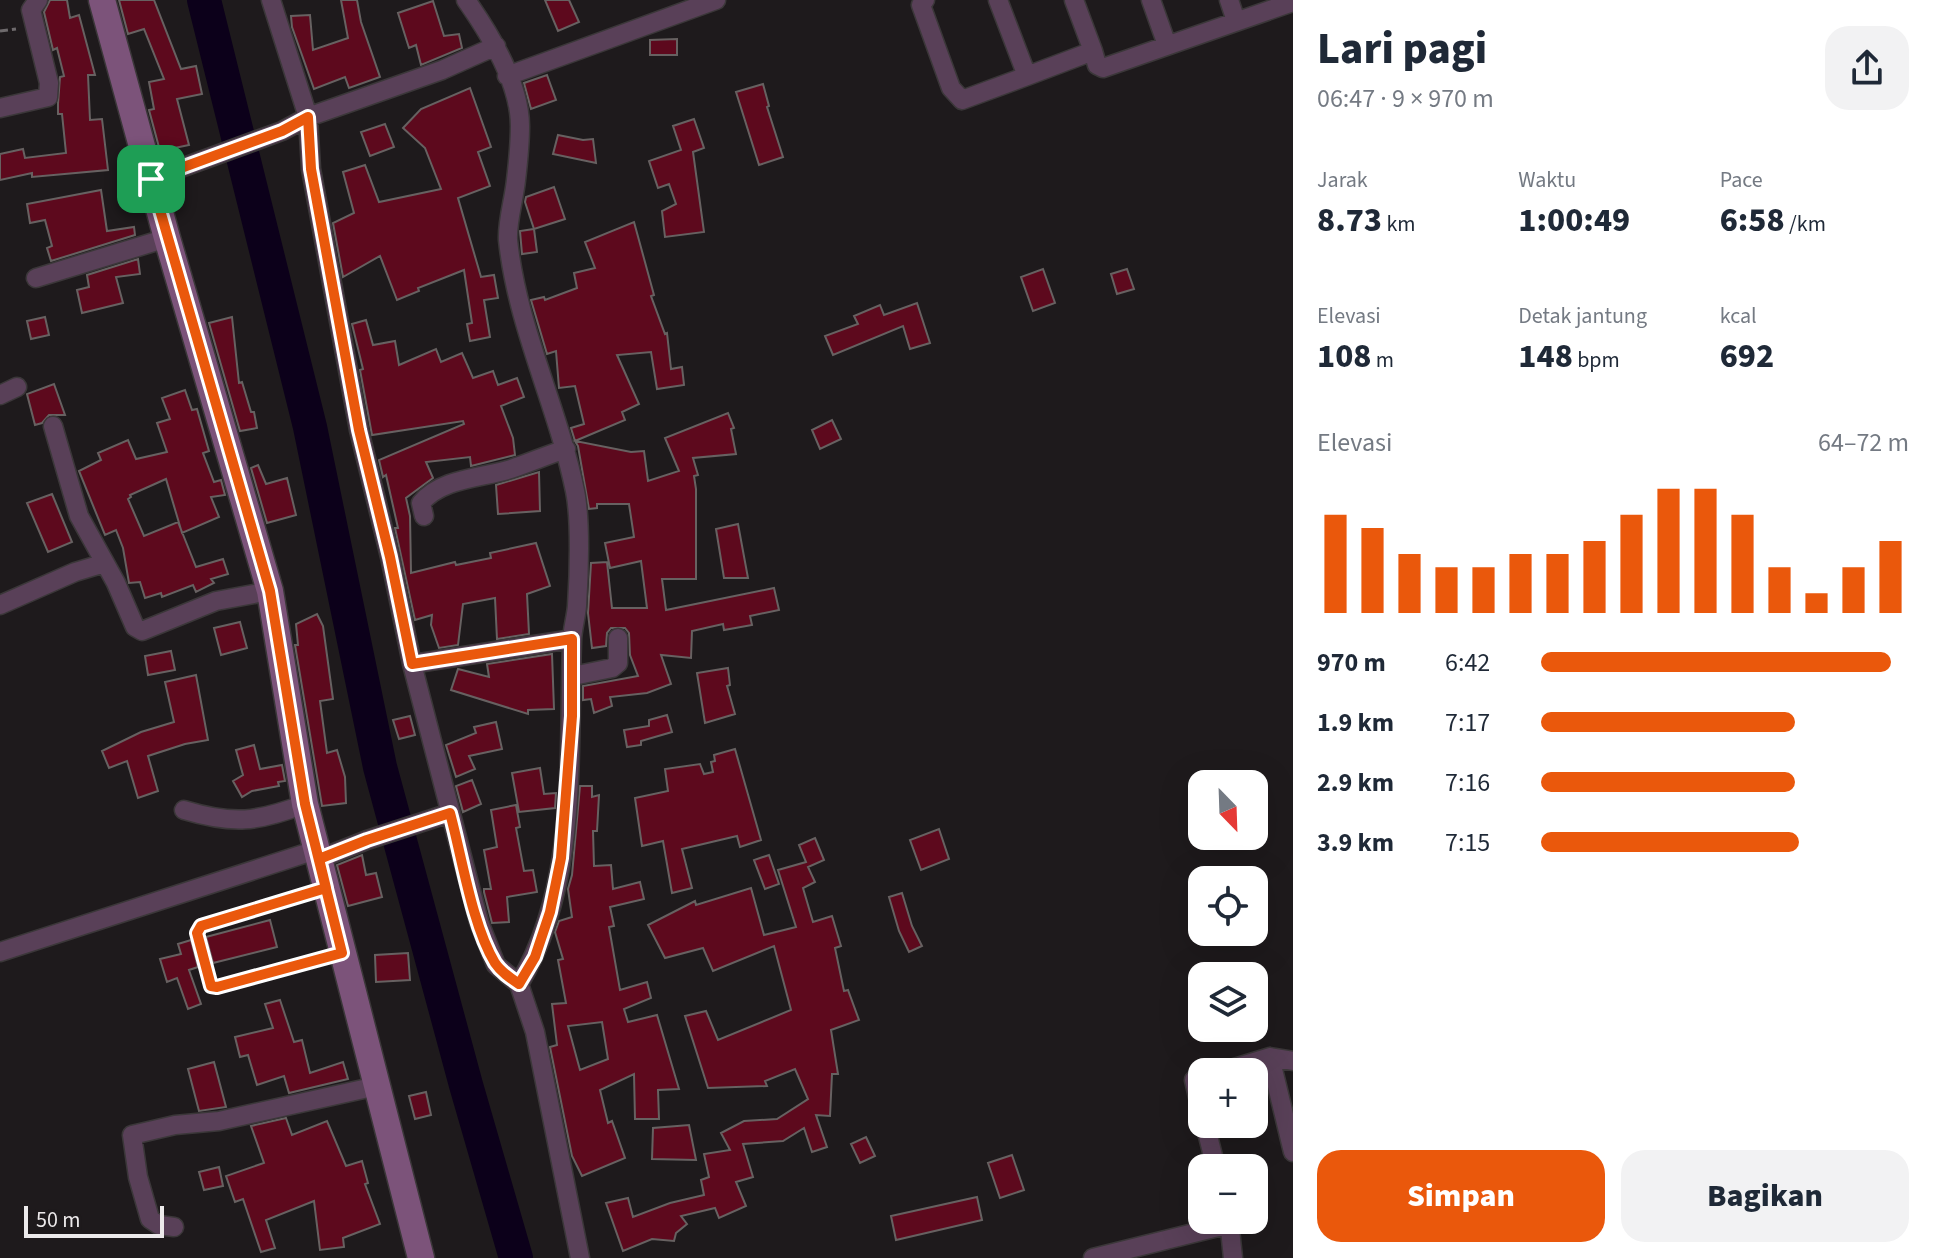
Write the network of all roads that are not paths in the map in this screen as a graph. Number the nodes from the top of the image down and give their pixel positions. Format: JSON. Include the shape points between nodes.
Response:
{"nodes":[{"id":1,"x":38,"y":0,"type":"edge"},
{"id":2,"x":102,"y":0,"type":"edge"},
{"id":3,"x":271,"y":0,"type":"edge"},
{"id":4,"x":466,"y":0,"type":"edge"},
{"id":5,"x":716,"y":0,"type":"edge"},
{"id":6,"x":925,"y":0,"type":"edge"},
{"id":7,"x":998,"y":0,"type":"edge"},
{"id":8,"x":1074,"y":0,"type":"edge"},
{"id":9,"x":1151,"y":0,"type":"edge"},
{"id":10,"x":1229,"y":0,"type":"edge"},
{"id":11,"x":1293,"y":2,"type":"edge"},
{"id":12,"x":1236,"y":21,"type":"junction"},
{"id":13,"x":1167,"y":45,"type":"junction"},
{"id":14,"x":496,"y":46,"type":"junction"},
{"id":15,"x":1093,"y":51,"type":"junction"},
{"id":16,"x":507,"y":76,"type":"junction"},
{"id":17,"x":1027,"y":76,"type":"junction"},
{"id":18,"x":0,"y":108,"type":"edge"},
{"id":19,"x":308,"y":117,"type":"junction"},
{"id":20,"x":151,"y":179,"type":"junction"},
{"id":21,"x":167,"y":238,"type":"junction"},
{"id":22,"x":36,"y":278,"type":"dead end"},
{"id":23,"x":53,"y":426,"type":"dead end"},
{"id":24,"x":566,"y":449,"type":"junction"},
{"id":25,"x":424,"y":516,"type":"dead end"},
{"id":26,"x":105,"y":563,"type":"junction"},
{"id":27,"x":270,"y":591,"type":"junction"},
{"id":28,"x":0,"y":605,"type":"edge"},
{"id":29,"x":618,"y":638,"type":"dead end"},
{"id":30,"x":572,"y":639,"type":"junction"},
{"id":31,"x":412,"y":664,"type":"junction"},
{"id":32,"x":573,"y":676,"type":"junction"},
{"id":33,"x":305,"y":804,"type":"junction"},
{"id":34,"x":184,"y":810,"type":"dead end"},
{"id":35,"x":450,"y":813,"type":"junction"},
{"id":36,"x":318,"y":854,"type":"junction"},
{"id":37,"x":326,"y":888,"type":"junction"},
{"id":38,"x":0,"y":952,"type":"edge"},
{"id":39,"x":342,"y":953,"type":"junction"},
{"id":40,"x":519,"y":984,"type":"junction"},
{"id":41,"x":1270,"y":1057,"type":"junction"},
{"id":42,"x":1267,"y":1058,"type":"edge"},
{"id":43,"x":1293,"y":1061,"type":"edge"},
{"id":44,"x":377,"y":1086,"type":"junction"},
{"id":45,"x":1293,"y":1152,"type":"edge"},
{"id":46,"x":174,"y":1227,"type":"dead end"},
{"id":47,"x":1188,"y":1233,"type":"edge"},
{"id":48,"x":1230,"y":1234,"type":"edge"},
{"id":49,"x":421,"y":1258,"type":"edge"},
{"id":50,"x":580,"y":1258,"type":"edge"},
{"id":51,"x":1093,"y":1258,"type":"edge"},
{"id":52,"x":1233,"y":1258,"type":"edge"}],
"edges":[{"from":1,"to":18,"type":"street","via":[[31,10],[48,97]]},
{"from":2,"to":20,"type":"main road"},
{"from":3,"to":19,"type":"street"},
{"from":4,"to":14,"type":"street"},
{"from":5,"to":16,"type":"street"},
{"from":6,"to":17,"type":"street","via":[[921,5],[951,88],[962,100]]},
{"from":7,"to":17,"type":"street"},
{"from":8,"to":15,"type":"street"},
{"from":9,"to":13,"type":"street"},
{"from":10,"to":12,"type":"street"},
{"from":11,"to":12,"type":"street"},
{"from":12,"to":13,"type":"street"},
{"from":13,"to":15,"type":"street","via":[[1099,68]]},
{"from":14,"to":16,"type":"street"},
{"from":14,"to":19,"type":"street"},
{"from":15,"to":17,"type":"street"},
{"from":16,"to":24,"type":"street","via":[[520,124],[508,237],[530,338]]},
{"from":19,"to":20,"type":"street"},
{"from":19,"to":31,"type":"street","via":[[311,169],[359,430]]},
{"from":20,"to":21,"type":"main road"},
{"from":21,"to":22,"type":"street"},
{"from":21,"to":27,"type":"main road"},
{"from":23,"to":26,"type":"street","via":[[79,516]]},
{"from":24,"to":25,"type":"street","via":[[455,483],[421,503]]},
{"from":24,"to":30,"type":"street","via":[[576,496],[577,609]]},
{"from":26,"to":27,"type":"street","via":[[135,627],[142,631],[216,601]]},
{"from":26,"to":28,"type":"street"},
{"from":27,"to":33,"type":"main road"},
{"from":29,"to":32,"type":"street","via":[[618,663]]},
{"from":30,"to":31,"type":"street"},
{"from":30,"to":32,"type":"street"},
{"from":31,"to":35,"type":"street"},
{"from":32,"to":40,"type":"street","via":[[561,858],[550,912],[535,957]]},
{"from":33,"to":34,"type":"street","via":[[268,818],[243,820]]},
{"from":33,"to":36,"type":"main road"},
{"from":35,"to":36,"type":"street"},
{"from":35,"to":40,"type":"street","via":[[491,954]]},
{"from":36,"to":37,"type":"main road"},
{"from":36,"to":38,"type":"street"},
{"from":37,"to":39,"type":"main road"},
{"from":37,"to":39,"type":"lane","via":[[201,926],[197,933],[211,986],[217,987]]},
{"from":39,"to":44,"type":"main road"},
{"from":40,"to":50,"type":"street","via":[[535,1032]]},
{"from":41,"to":42,"type":"street"},
{"from":41,"to":43,"type":"street"},
{"from":41,"to":45,"type":"street"},
{"from":44,"to":46,"type":"street","via":[[132,1135],[150,1219]]},
{"from":44,"to":49,"type":"main road"},
{"from":47,"to":51,"type":"street"},
{"from":48,"to":52,"type":"street"}]}
